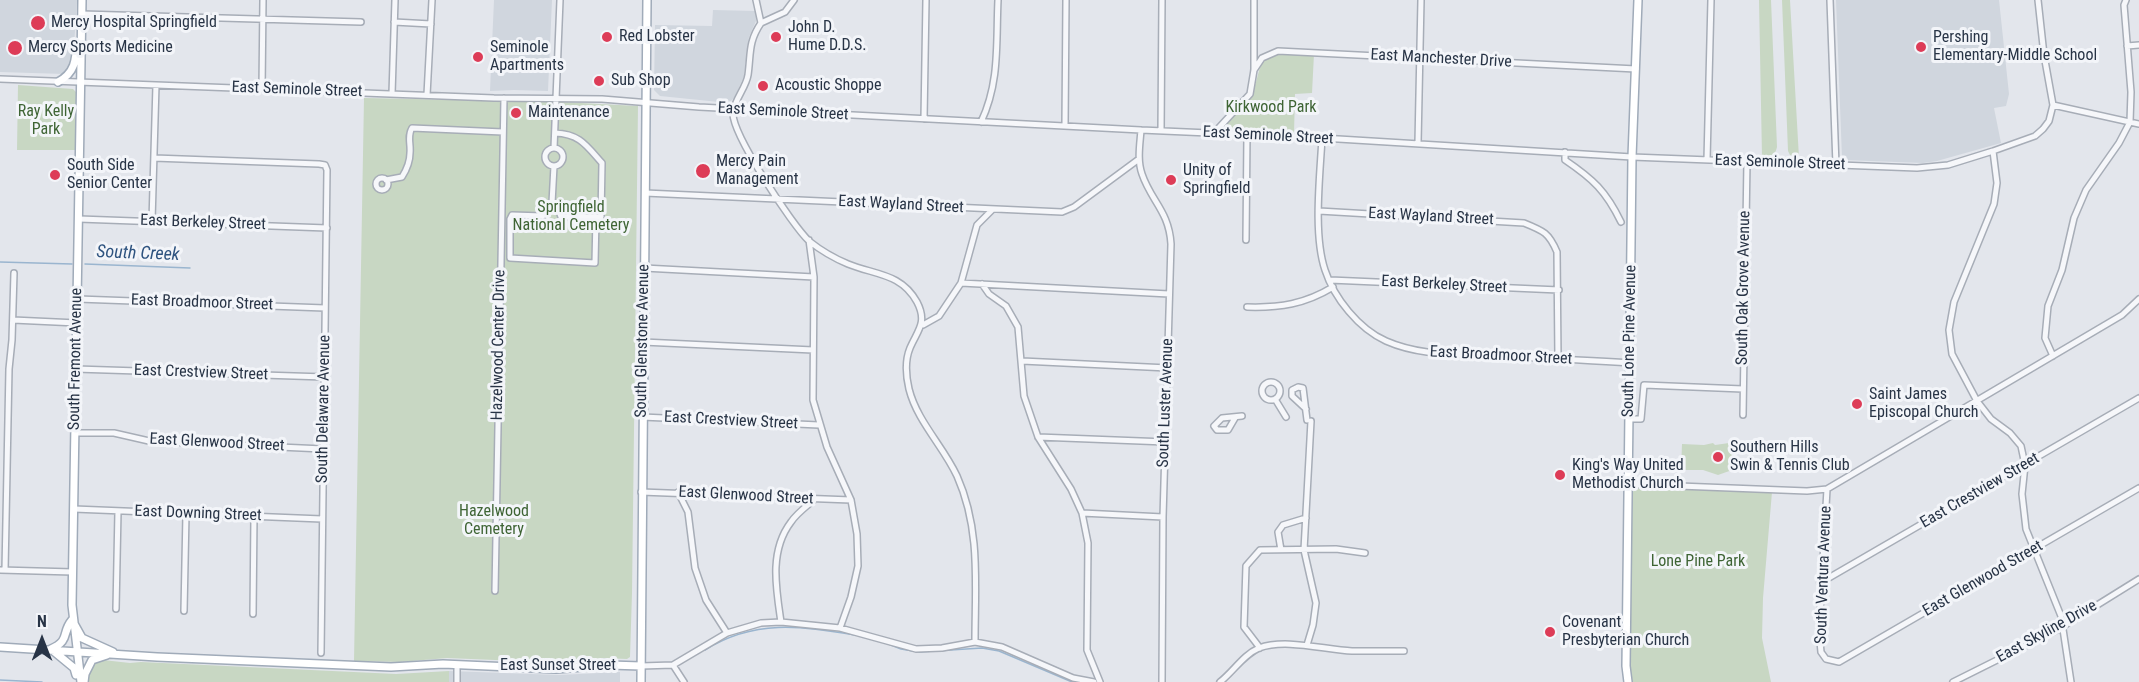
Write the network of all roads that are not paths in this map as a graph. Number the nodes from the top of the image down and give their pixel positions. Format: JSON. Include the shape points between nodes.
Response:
{"nodes":[{"id":1,"x":82,"y":0,"type":"edge"},
{"id":2,"x":263,"y":0,"type":"edge"},
{"id":3,"x":395,"y":0,"type":"edge"},
{"id":4,"x":432,"y":0,"type":"edge"},
{"id":5,"x":560,"y":0,"type":"edge"},
{"id":6,"x":647,"y":0,"type":"edge"},
{"id":7,"x":756,"y":0,"type":"edge"},
{"id":8,"x":794,"y":0,"type":"edge"},
{"id":9,"x":926,"y":0,"type":"edge"},
{"id":10,"x":998,"y":0,"type":"edge"},
{"id":11,"x":1066,"y":0,"type":"edge"},
{"id":12,"x":1162,"y":0,"type":"edge"},
{"id":13,"x":1254,"y":0,"type":"edge"},
{"id":14,"x":1421,"y":0,"type":"edge"},
{"id":15,"x":1638,"y":0,"type":"edge"},
{"id":16,"x":1711,"y":0,"type":"edge"},
{"id":17,"x":1830,"y":0,"type":"edge"},
{"id":18,"x":2038,"y":0,"type":"edge"},
{"id":19,"x":2126,"y":0,"type":"edge"},
{"id":20,"x":82,"y":15,"type":"junction"},
{"id":21,"x":262,"y":20,"type":"junction"},
{"id":22,"x":361,"y":22,"type":"dead end"},
{"id":23,"x":394,"y":22,"type":"junction"},
{"id":24,"x":761,"y":23,"type":"junction"},
{"id":25,"x":430,"y":24,"type":"junction"},
{"id":26,"x":82,"y":25,"type":"junction"},
{"id":27,"x":2139,"y":45,"type":"edge"},
{"id":28,"x":2127,"y":46,"type":"junction"},
{"id":29,"x":1420,"y":57,"type":"junction"},
{"id":30,"x":1636,"y":69,"type":"junction"},
{"id":31,"x":1254,"y":70,"type":"junction"},
{"id":32,"x":0,"y":79,"type":"edge"},
{"id":33,"x":58,"y":82,"type":"junction"},
{"id":34,"x":81,"y":83,"type":"junction"},
{"id":35,"x":156,"y":85,"type":"junction"},
{"id":36,"x":262,"y":89,"type":"junction"},
{"id":37,"x":392,"y":94,"type":"junction"},
{"id":38,"x":427,"y":95,"type":"junction"},
{"id":39,"x":504,"y":98,"type":"junction"},
{"id":40,"x":556,"y":98,"type":"junction"},
{"id":41,"x":646,"y":102,"type":"junction"},
{"id":42,"x":2053,"y":105,"type":"junction"},
{"id":43,"x":733,"y":109,"type":"junction"},
{"id":44,"x":924,"y":119,"type":"junction"},
{"id":45,"x":981,"y":122,"type":"junction"},
{"id":46,"x":2130,"y":122,"type":"junction"},
{"id":47,"x":2139,"y":124,"type":"edge"},
{"id":48,"x":1065,"y":126,"type":"junction"},
{"id":49,"x":1141,"y":130,"type":"junction"},
{"id":50,"x":1161,"y":130,"type":"junction"},
{"id":51,"x":503,"y":132,"type":"junction"},
{"id":52,"x":555,"y":133,"type":"junction"},
{"id":53,"x":1214,"y":133,"type":"junction"},
{"id":54,"x":1247,"y":134,"type":"junction"},
{"id":55,"x":1322,"y":138,"type":"junction"},
{"id":56,"x":1418,"y":143,"type":"junction"},
{"id":57,"x":554,"y":148,"type":"junction"},
{"id":58,"x":1993,"y":151,"type":"junction"},
{"id":59,"x":1565,"y":152,"type":"junction"},
{"id":60,"x":1632,"y":157,"type":"junction"},
{"id":61,"x":154,"y":158,"type":"junction"},
{"id":62,"x":1139,"y":159,"type":"junction"},
{"id":63,"x":1707,"y":160,"type":"junction"},
{"id":64,"x":1747,"y":161,"type":"junction"},
{"id":65,"x":1836,"y":165,"type":"junction"},
{"id":66,"x":554,"y":166,"type":"junction"},
{"id":67,"x":386,"y":180,"type":"dead end"},
{"id":68,"x":645,"y":193,"type":"junction"},
{"id":69,"x":777,"y":200,"type":"junction"},
{"id":70,"x":552,"y":203,"type":"junction"},
{"id":71,"x":992,"y":210,"type":"junction"},
{"id":72,"x":1319,"y":211,"type":"junction"},
{"id":73,"x":599,"y":217,"type":"junction"},
{"id":74,"x":79,"y":219,"type":"junction"},
{"id":75,"x":152,"y":222,"type":"junction"},
{"id":76,"x":1621,"y":222,"type":"dead end"},
{"id":77,"x":327,"y":228,"type":"junction"},
{"id":78,"x":809,"y":240,"type":"junction"},
{"id":79,"x":1246,"y":240,"type":"dead end"},
{"id":80,"x":644,"y":268,"type":"junction"},
{"id":81,"x":14,"y":273,"type":"dead end"},
{"id":82,"x":814,"y":277,"type":"junction"},
{"id":83,"x":1330,"y":280,"type":"junction"},
{"id":84,"x":961,"y":283,"type":"junction"},
{"id":85,"x":982,"y":284,"type":"junction"},
{"id":86,"x":1333,"y":287,"type":"junction"},
{"id":87,"x":1559,"y":290,"type":"junction"},
{"id":88,"x":1169,"y":294,"type":"junction"},
{"id":89,"x":78,"y":298,"type":"junction"},
{"id":90,"x":2139,"y":299,"type":"edge"},
{"id":91,"x":1247,"y":307,"type":"dead end"},
{"id":92,"x":325,"y":308,"type":"junction"},
{"id":93,"x":13,"y":320,"type":"junction"},
{"id":94,"x":77,"y":322,"type":"junction"},
{"id":95,"x":923,"y":326,"type":"junction"},
{"id":96,"x":643,"y":342,"type":"junction"},
{"id":97,"x":813,"y":350,"type":"junction"},
{"id":98,"x":2054,"y":356,"type":"junction"},
{"id":99,"x":1558,"y":359,"type":"junction"},
{"id":100,"x":1022,"y":361,"type":"junction"},
{"id":101,"x":1631,"y":363,"type":"junction"},
{"id":102,"x":1168,"y":368,"type":"junction"},
{"id":103,"x":76,"y":369,"type":"junction"},
{"id":104,"x":325,"y":377,"type":"junction"},
{"id":105,"x":1743,"y":389,"type":"junction"},
{"id":106,"x":2139,"y":398,"type":"edge"},
{"id":107,"x":1275,"y":399,"type":"dead end"},
{"id":108,"x":1977,"y":401,"type":"junction"},
{"id":109,"x":1306,"y":409,"type":"dead end"},
{"id":110,"x":1743,"y":415,"type":"dead end"},
{"id":111,"x":642,"y":417,"type":"junction"},
{"id":112,"x":1286,"y":417,"type":"dead end"},
{"id":113,"x":1629,"y":418,"type":"junction"},
{"id":114,"x":819,"y":425,"type":"junction"},
{"id":115,"x":75,"y":433,"type":"junction"},
{"id":116,"x":1038,"y":437,"type":"junction"},
{"id":117,"x":1166,"y":442,"type":"junction"},
{"id":118,"x":323,"y":448,"type":"junction"},
{"id":119,"x":2025,"y":465,"type":"junction"},
{"id":120,"x":1628,"y":484,"type":"junction"},
{"id":121,"x":2139,"y":488,"type":"edge"},
{"id":122,"x":1827,"y":489,"type":"junction"},
{"id":123,"x":641,"y":492,"type":"junction"},
{"id":124,"x":678,"y":492,"type":"junction"},
{"id":125,"x":815,"y":499,"type":"junction"},
{"id":126,"x":850,"y":500,"type":"junction"},
{"id":127,"x":74,"y":509,"type":"junction"},
{"id":128,"x":118,"y":511,"type":"junction"},
{"id":129,"x":1082,"y":513,"type":"junction"},
{"id":130,"x":186,"y":514,"type":"junction"},
{"id":131,"x":254,"y":516,"type":"junction"},
{"id":132,"x":1163,"y":517,"type":"junction"},
{"id":133,"x":1306,"y":518,"type":"junction"},
{"id":134,"x":322,"y":519,"type":"junction"},
{"id":135,"x":2034,"y":549,"type":"junction"},
{"id":136,"x":1281,"y":550,"type":"junction"},
{"id":137,"x":1304,"y":550,"type":"junction"},
{"id":138,"x":1365,"y":553,"type":"dead end"},
{"id":139,"x":2,"y":570,"type":"edge"},
{"id":140,"x":73,"y":572,"type":"junction"},
{"id":141,"x":2139,"y":579,"type":"edge"},
{"id":142,"x":1820,"y":583,"type":"junction"},
{"id":143,"x":495,"y":591,"type":"dead end"},
{"id":144,"x":116,"y":609,"type":"dead end"},
{"id":145,"x":184,"y":611,"type":"dead end"},
{"id":146,"x":253,"y":614,"type":"dead end"},
{"id":147,"x":72,"y":620,"type":"junction"},
{"id":148,"x":782,"y":622,"type":"junction"},
{"id":149,"x":2063,"y":627,"type":"junction"},
{"id":150,"x":840,"y":628,"type":"junction"},
{"id":151,"x":727,"y":633,"type":"junction"},
{"id":152,"x":975,"y":642,"type":"junction"},
{"id":153,"x":1307,"y":645,"type":"junction"},
{"id":154,"x":0,"y":646,"type":"edge"},
{"id":155,"x":1260,"y":648,"type":"junction"},
{"id":156,"x":51,"y":649,"type":"junction"},
{"id":157,"x":77,"y":651,"type":"junction"},
{"id":158,"x":1404,"y":651,"type":"dead end"},
{"id":159,"x":118,"y":654,"type":"junction"},
{"id":160,"x":321,"y":654,"type":"dead end"},
{"id":161,"x":1826,"y":659,"type":"joint"},
{"id":162,"x":457,"y":665,"type":"junction"},
{"id":163,"x":673,"y":665,"type":"junction"},
{"id":164,"x":641,"y":666,"type":"junction"},
{"id":165,"x":81,"y":682,"type":"edge"},
{"id":166,"x":457,"y":682,"type":"edge"},
{"id":167,"x":641,"y":682,"type":"edge"},
{"id":168,"x":684,"y":682,"type":"edge"},
{"id":169,"x":1094,"y":682,"type":"edge"},
{"id":170,"x":1100,"y":682,"type":"edge"},
{"id":171,"x":1162,"y":682,"type":"edge"},
{"id":172,"x":1220,"y":682,"type":"edge"},
{"id":173,"x":1628,"y":682,"type":"edge"},
{"id":174,"x":1953,"y":682,"type":"edge"},
{"id":175,"x":2071,"y":682,"type":"edge"}],
"edges":[{"from":1,"to":20,"type":"main road","name":"South Fremont Avenue"},
{"from":2,"to":21,"type":"street"},
{"from":3,"to":23,"type":"street"},
{"from":4,"to":25,"type":"street"},
{"from":5,"to":40,"type":"street"},
{"from":6,"to":41,"type":"main road","name":"South Glenstone Avenue"},
{"from":7,"to":24,"type":"street"},
{"from":8,"to":24,"type":"street","via":[[785,12]]},
{"from":9,"to":44,"type":"street"},
{"from":10,"to":45,"type":"street","via":[[995,84]]},
{"from":11,"to":48,"type":"street"},
{"from":12,"to":50,"type":"street"},
{"from":13,"to":31,"type":"street"},
{"from":14,"to":29,"type":"street"},
{"from":15,"to":30,"type":"main road","name":"South Lone Pine Avenue"},
{"from":16,"to":63,"type":"street"},
{"from":17,"to":65,"type":"street"},
{"from":18,"to":42,"type":"street"},
{"from":19,"to":28,"type":"street"},
{"from":20,"to":21,"type":"street"},
{"from":20,"to":26,"type":"main road","name":"South Fremont Avenue"},
{"from":21,"to":22,"type":"street"},
{"from":21,"to":36,"type":"street"},
{"from":23,"to":25,"type":"street"},
{"from":23,"to":37,"type":"street"},
{"from":24,"to":43,"type":"street","via":[[753,35],[748,77]]},
{"from":25,"to":38,"type":"street"},
{"from":26,"to":33,"type":"main road","via":[[74,68]]},
{"from":26,"to":34,"type":"main road","name":"South Fremont Avenue"},
{"from":27,"to":28,"type":"street"},
{"from":28,"to":46,"type":"street"},
{"from":29,"to":30,"type":"street","name":"East Manchester Drive"},
{"from":29,"to":31,"type":"street","name":"East Manchester Drive","via":[[1278,51],[1262,58]]},
{"from":29,"to":56,"type":"street"},
{"from":30,"to":60,"type":"main road","name":"South Lone Pine Avenue"},
{"from":31,"to":53,"type":"street","via":[[1250,94]]},
{"from":32,"to":33,"type":"street","name":"East Seminole Street"},
{"from":33,"to":34,"type":"street","name":"East Seminole Street"},
{"from":34,"to":35,"type":"street","name":"East Seminole Street"},
{"from":34,"to":74,"type":"main road","name":"South Fremont Avenue"},
{"from":35,"to":36,"type":"street","name":"East Seminole Street"},
{"from":35,"to":61,"type":"street"},
{"from":36,"to":37,"type":"street","name":"East Seminole Street"},
{"from":37,"to":38,"type":"street","name":"East Seminole Street"},
{"from":38,"to":39,"type":"street","name":"East Seminole Street"},
{"from":39,"to":40,"type":"street","name":"East Seminole Street"},
{"from":39,"to":51,"type":"street","name":"Hazelwood Center Drive"},
{"from":40,"to":41,"type":"street","name":"East Seminole Street"},
{"from":40,"to":52,"type":"street"},
{"from":41,"to":43,"type":"street","name":"East Seminole Street"},
{"from":41,"to":68,"type":"main road","name":"South Glenstone Avenue"},
{"from":42,"to":46,"type":"street"},
{"from":42,"to":58,"type":"street","name":"East Seminole Street","via":[[2049,121],[2035,136]]},
{"from":43,"to":44,"type":"street","name":"East Seminole Street"},
{"from":43,"to":69,"type":"street","via":[[735,123]]},
{"from":44,"to":45,"type":"street","name":"East Seminole Street"},
{"from":45,"to":48,"type":"street","name":"East Seminole Street"},
{"from":46,"to":47,"type":"street"},
{"from":46,"to":98,"type":"street","via":[[2086,190],[2074,218],[2062,270],[2048,306],[2044,338]]},
{"from":48,"to":49,"type":"street","name":"East Seminole Street"},
{"from":49,"to":50,"type":"street","name":"East Seminole Street"},
{"from":49,"to":62,"type":"street","name":"South Luster Avenue"},
{"from":50,"to":53,"type":"street","name":"East Seminole Street"},
{"from":51,"to":67,"type":"street","via":[[412,128],[407,169],[402,177]]},
{"from":51,"to":143,"type":"street","name":"Hazelwood Center Drive"},
{"from":52,"to":57,"type":"street"},
{"from":52,"to":73,"type":"street","via":[[577,137],[602,163]]},
{"from":53,"to":54,"type":"street","name":"East Seminole Street"},
{"from":54,"to":55,"type":"street","name":"East Seminole Street"},
{"from":54,"to":79,"type":"street"},
{"from":55,"to":56,"type":"street","name":"East Seminole Street"},
{"from":55,"to":72,"type":"street","name":"East Broadmoor Street"},
{"from":56,"to":59,"type":"street","name":"East Seminole Street"},
{"from":57,"to":66,"type":"street","via":[[560,150],[563,159]]},
{"from":57,"to":66,"type":"street","via":[[545,157]]},
{"from":58,"to":65,"type":"street","name":"East Seminole Street","via":[[1934,167]]},
{"from":58,"to":108,"type":"street","via":[[1997,183],[1994,204],[1954,302],[1949,330],[1952,354]]},
{"from":59,"to":60,"type":"street","name":"East Seminole Street"},
{"from":59,"to":76,"type":"street","via":[[1565,160],[1610,198]]},
{"from":60,"to":63,"type":"street","name":"East Seminole Street"},
{"from":60,"to":101,"type":"main road","name":"South Lone Pine Avenue"},
{"from":61,"to":75,"type":"street"},
{"from":61,"to":77,"type":"street","name":"South Delaware Avenue","via":[[325,165]]},
{"from":62,"to":71,"type":"street","name":"East Wayland Street","via":[[1062,212]]},
{"from":62,"to":88,"type":"street","name":"South Luster Avenue","via":[[1142,174],[1170,229]]},
{"from":63,"to":64,"type":"street","name":"East Seminole Street"},
{"from":64,"to":65,"type":"street","name":"East Seminole Street"},
{"from":64,"to":105,"type":"street","name":"South Oak Grove Avenue"},
{"from":66,"to":70,"type":"street"},
{"from":68,"to":69,"type":"street","name":"East Wayland Street"},
{"from":68,"to":80,"type":"main road","name":"South Glenstone Avenue"},
{"from":69,"to":71,"type":"street","name":"East Wayland Street"},
{"from":69,"to":78,"type":"street"},
{"from":70,"to":73,"type":"street","via":[[561,217]]},
{"from":70,"to":73,"type":"street","via":[[543,216],[512,215],[510,258],[595,264]]},
{"from":71,"to":84,"type":"street","via":[[976,225]]},
{"from":72,"to":83,"type":"street","name":"East Broadmoor Street","via":[[1320,250]]},
{"from":72,"to":87,"type":"street","name":"East Wayland Street","via":[[1524,223],[1550,237],[1557,252]]},
{"from":74,"to":75,"type":"street","name":"East Berkeley Street"},
{"from":74,"to":89,"type":"main road","name":"South Fremont Avenue"},
{"from":75,"to":77,"type":"street","name":"East Berkeley Street"},
{"from":77,"to":92,"type":"street","name":"South Delaware Avenue"},
{"from":78,"to":82,"type":"street"},
{"from":78,"to":95,"type":"street","via":[[847,264],[894,278],[919,304]]},
{"from":80,"to":82,"type":"street"},
{"from":80,"to":96,"type":"main road","name":"South Glenstone Avenue"},
{"from":81,"to":93,"type":"street"},
{"from":82,"to":97,"type":"street"},
{"from":83,"to":86,"type":"street","name":"East Broadmoor Street"},
{"from":83,"to":87,"type":"street","name":"East Berkeley Street"},
{"from":84,"to":85,"type":"street"},
{"from":84,"to":95,"type":"street","via":[[939,316]]},
{"from":85,"to":88,"type":"street"},
{"from":85,"to":100,"type":"street","via":[[1006,306],[1018,327]]},
{"from":86,"to":91,"type":"street","via":[[1315,298],[1291,304]]},
{"from":86,"to":99,"type":"street","name":"East Broadmoor Street","via":[[1352,316],[1384,340],[1420,352]]},
{"from":87,"to":99,"type":"street"},
{"from":88,"to":102,"type":"street","name":"South Luster Avenue"},
{"from":89,"to":92,"type":"street","name":"East Broadmoor Street"},
{"from":89,"to":94,"type":"main road","name":"South Fremont Avenue"},
{"from":90,"to":98,"type":"street","via":[[2121,315]]},
{"from":92,"to":104,"type":"street","name":"South Delaware Avenue"},
{"from":93,"to":94,"type":"street"},
{"from":93,"to":139,"type":"street"},
{"from":94,"to":103,"type":"main road","name":"South Fremont Avenue"},
{"from":95,"to":152,"type":"street","via":[[910,349],[906,368],[909,390],[956,473],[967,501],[975,537]]},
{"from":96,"to":97,"type":"street"},
{"from":96,"to":111,"type":"main road","name":"South Glenstone Avenue"},
{"from":97,"to":114,"type":"street","via":[[813,400]]},
{"from":98,"to":108,"type":"street"},
{"from":99,"to":101,"type":"street","name":"East Broadmoor Street"},
{"from":100,"to":102,"type":"street"},
{"from":100,"to":116,"type":"street","via":[[1024,396]]},
{"from":101,"to":113,"type":"main road","name":"South Lone Pine Avenue"},
{"from":102,"to":117,"type":"street","name":"South Luster Avenue"},
{"from":103,"to":104,"type":"street","name":"East Crestview Street"},
{"from":103,"to":115,"type":"main road","name":"South Fremont Avenue"},
{"from":104,"to":118,"type":"street","name":"South Delaware Avenue"},
{"from":105,"to":110,"type":"street","name":"South Oak Grove Avenue"},
{"from":105,"to":113,"type":"street","via":[[1644,385],[1641,419]]},
{"from":106,"to":119,"type":"street","name":"East Crestview Street"},
{"from":107,"to":112,"type":"street"},
{"from":108,"to":119,"type":"street","via":[[2021,446]]},
{"from":108,"to":122,"type":"street"},
{"from":109,"to":133,"type":"street"},
{"from":111,"to":114,"type":"street","name":"East Crestview Street"},
{"from":111,"to":123,"type":"main road","name":"South Glenstone Avenue"},
{"from":113,"to":120,"type":"main road","name":"South Lone Pine Avenue"},
{"from":114,"to":126,"type":"street"},
{"from":115,"to":118,"type":"street","name":"East Glenwood Street","via":[[114,433],[149,441]]},
{"from":115,"to":127,"type":"main road","name":"South Fremont Avenue"},
{"from":116,"to":117,"type":"street"},
{"from":116,"to":129,"type":"street"},
{"from":117,"to":132,"type":"street","name":"South Luster Avenue"},
{"from":118,"to":134,"type":"street","name":"South Delaware Avenue"},
{"from":119,"to":135,"type":"street","via":[[2022,494],[2026,529]]},
{"from":119,"to":142,"type":"street","name":"East Crestview Street"},
{"from":120,"to":122,"type":"street"},
{"from":120,"to":173,"type":"main road","name":"South Lone Pine Avenue"},
{"from":121,"to":135,"type":"street","name":"East Glenwood Street"},
{"from":122,"to":142,"type":"street","name":"South Ventura Avenue"},
{"from":123,"to":124,"type":"street","name":"East Glenwood Street"},
{"from":123,"to":164,"type":"main road","name":"South Glenstone Avenue"},
{"from":124,"to":125,"type":"street","name":"East Glenwood Street"},
{"from":124,"to":151,"type":"street","via":[[688,512],[695,568],[706,600]]},
{"from":125,"to":126,"type":"street","name":"East Glenwood Street"},
{"from":125,"to":148,"type":"street","via":[[791,521],[779,542],[775,585]]},
{"from":126,"to":150,"type":"street","via":[[858,566]]},
{"from":127,"to":128,"type":"street","name":"East Downing Street"},
{"from":127,"to":140,"type":"main road","name":"South Fremont Avenue"},
{"from":128,"to":130,"type":"street","name":"East Downing Street"},
{"from":128,"to":144,"type":"street"},
{"from":129,"to":132,"type":"street"},
{"from":129,"to":170,"type":"street","via":[[1088,543],[1087,650]]},
{"from":130,"to":131,"type":"street","name":"East Downing Street"},
{"from":130,"to":145,"type":"street"},
{"from":131,"to":134,"type":"street","name":"East Downing Street"},
{"from":131,"to":146,"type":"street"},
{"from":132,"to":171,"type":"street","name":"South Luster Avenue"},
{"from":133,"to":136,"type":"street","via":[[1283,525],[1278,532]]},
{"from":133,"to":137,"type":"street"},
{"from":134,"to":160,"type":"street","name":"South Delaware Avenue"},
{"from":135,"to":149,"type":"street"},
{"from":135,"to":161,"type":"street","name":"East Glenwood Street","via":[[1839,662]]},
{"from":136,"to":137,"type":"street"},
{"from":136,"to":155,"type":"street","via":[[1260,550],[1246,566],[1244,627]]},
{"from":137,"to":138,"type":"street"},
{"from":137,"to":153,"type":"street","via":[[1316,603]]},
{"from":139,"to":140,"type":"street"},
{"from":140,"to":147,"type":"main road","name":"South Fremont Avenue"},
{"from":141,"to":149,"type":"street","name":"East Skyline Drive"},
{"from":142,"to":161,"type":"street","name":"South Ventura Avenue","via":[[1819,631],[1821,652]]},
{"from":147,"to":156,"type":"main road","via":[[62,644]]},
{"from":147,"to":157,"type":"main road","name":"South Fremont Avenue"},
{"from":147,"to":159,"type":"main road","via":[[82,638]]},
{"from":148,"to":150,"type":"street","name":"East Sunset Street"},
{"from":148,"to":151,"type":"street","name":"East Sunset Street","via":[[761,623]]},
{"from":149,"to":174,"type":"street","name":"East Skyline Drive"},
{"from":149,"to":175,"type":"street"},
{"from":150,"to":152,"type":"street","name":"East Sunset Street","via":[[916,649]]},
{"from":151,"to":163,"type":"street","name":"East Sunset Street"},
{"from":152,"to":169,"type":"street","name":"East Sunset Street","via":[[1002,647],[1073,678]]},
{"from":153,"to":155,"type":"street"},
{"from":153,"to":158,"type":"street","via":[[1351,651]]},
{"from":154,"to":156,"type":"main road","name":"East Sunset Street"},
{"from":155,"to":172,"type":"street"},
{"from":156,"to":157,"type":"main road","name":"East Sunset Street"},
{"from":156,"to":165,"type":"main road","via":[[74,668]]},
{"from":157,"to":159,"type":"main road","name":"East Sunset Street"},
{"from":157,"to":165,"type":"main road","name":"South Fremont Avenue"},
{"from":159,"to":162,"type":"main road","name":"East Sunset Street","via":[[391,667]]},
{"from":159,"to":165,"type":"main road","via":[[92,660]]},
{"from":162,"to":164,"type":"main road","name":"East Sunset Street","via":[[556,669],[610,664]]},
{"from":162,"to":166,"type":"street"},
{"from":163,"to":164,"type":"street","name":"East Sunset Street"},
{"from":163,"to":168,"type":"street"},
{"from":164,"to":167,"type":"main road","name":"South Glenstone Avenue"}]}
